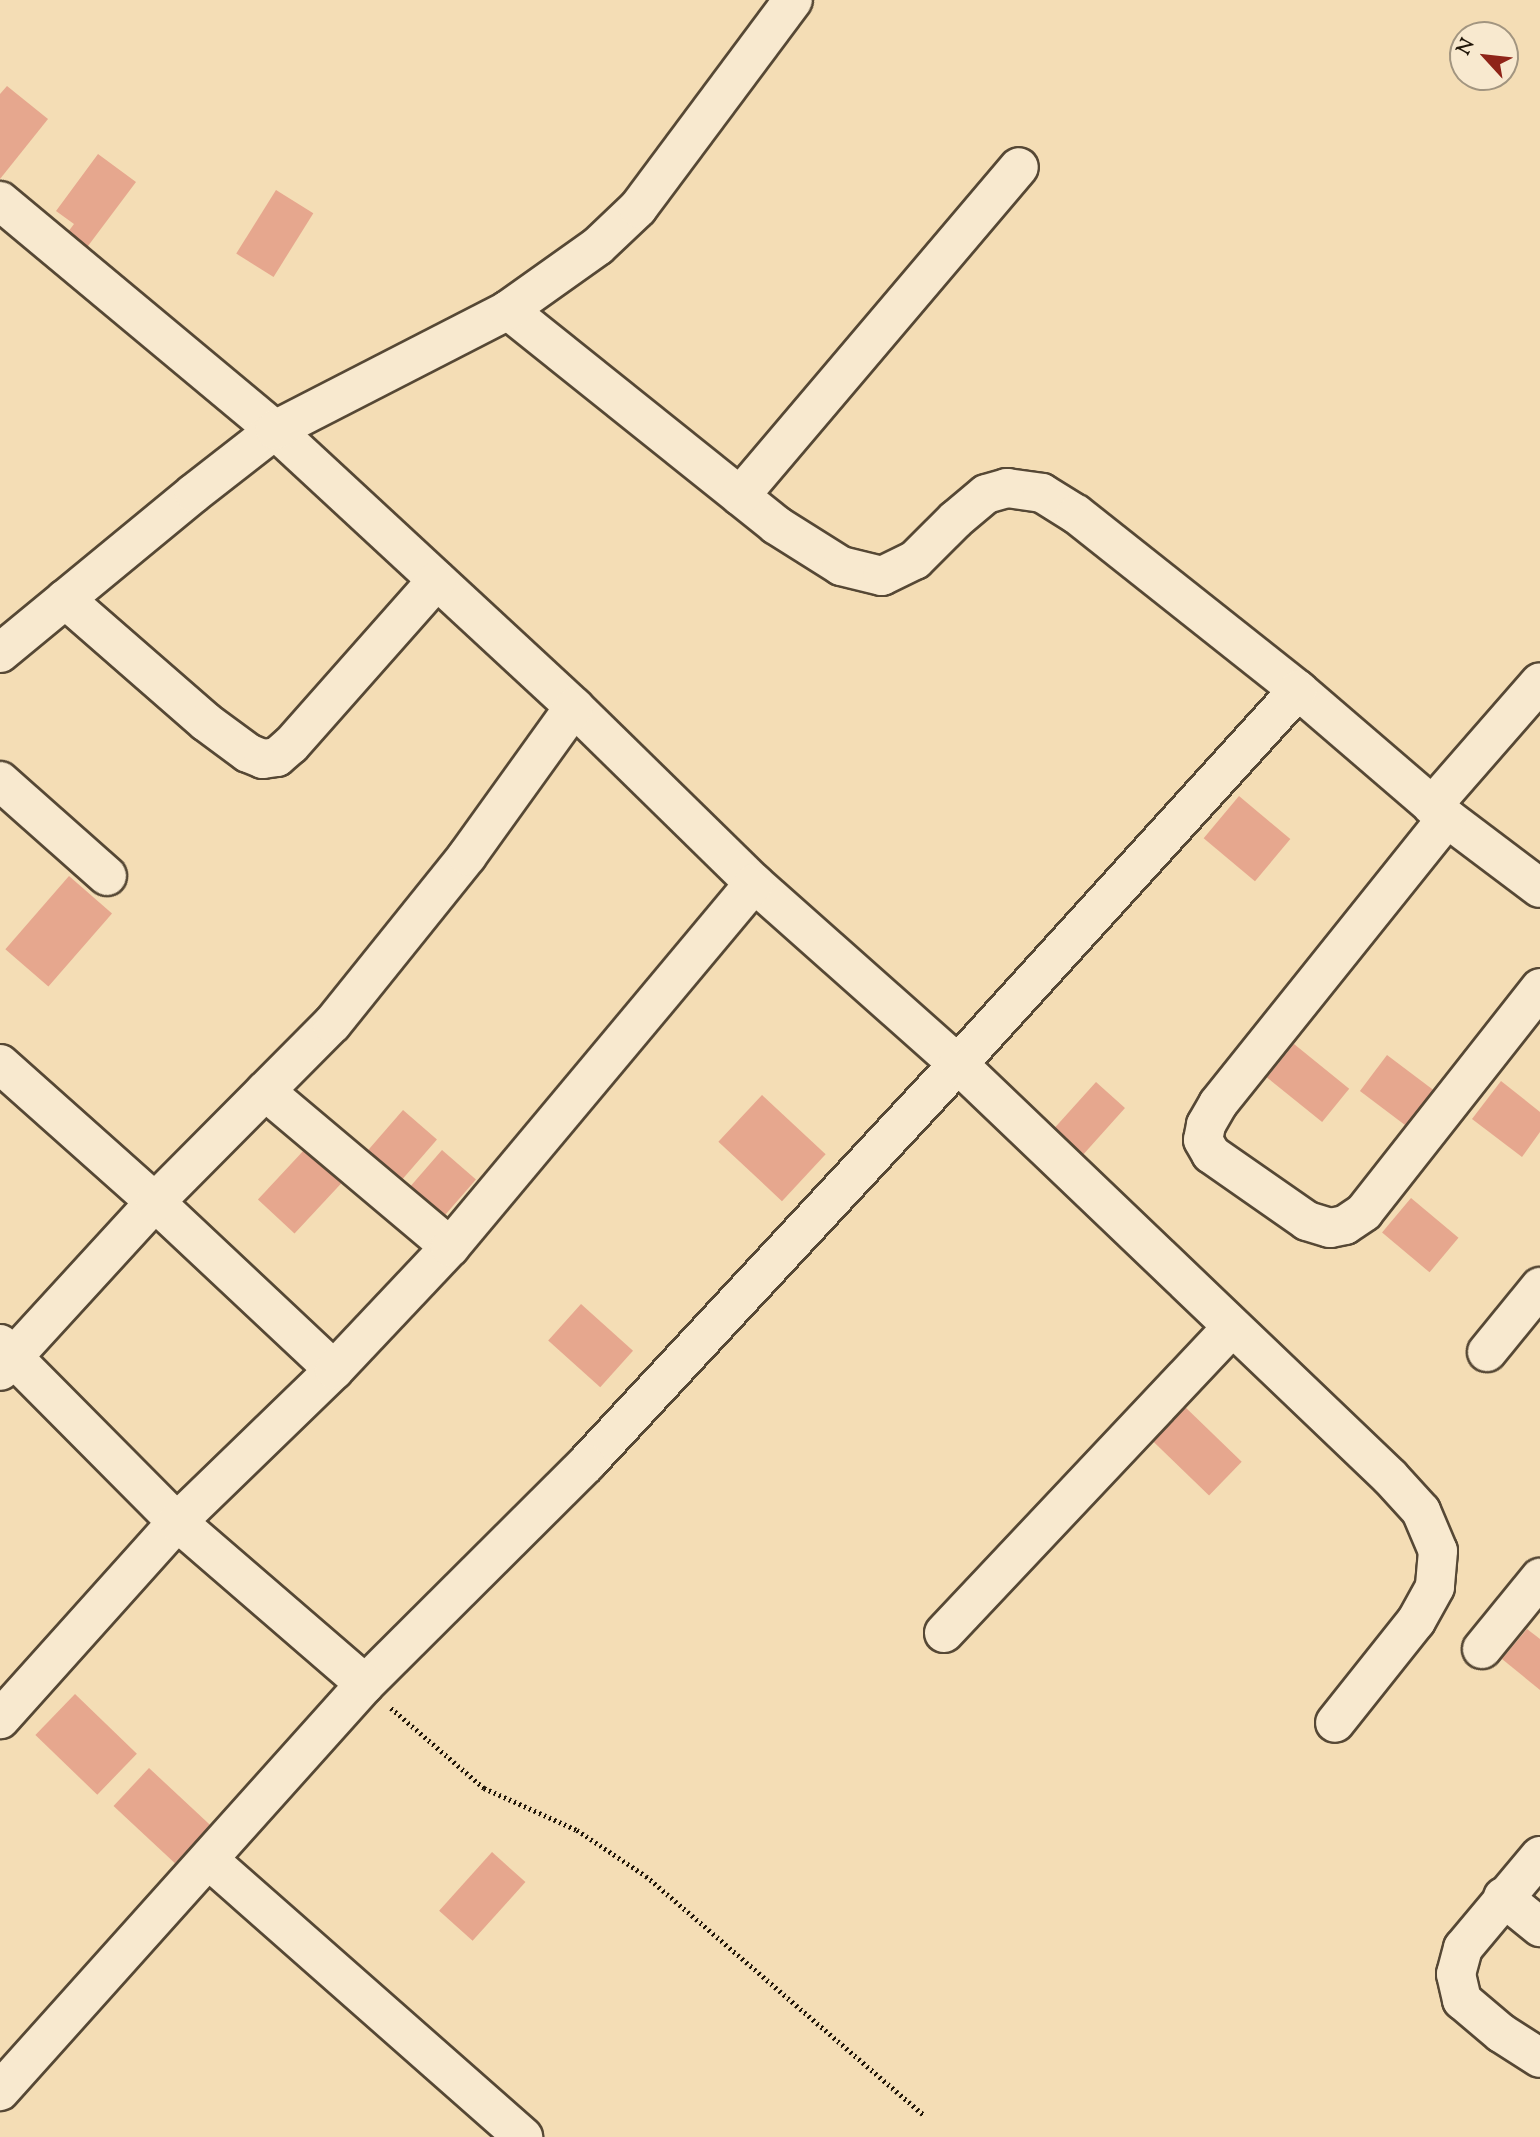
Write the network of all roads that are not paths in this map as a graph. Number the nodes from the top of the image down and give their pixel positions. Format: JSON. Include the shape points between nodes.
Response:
{"nodes":[{"id":1,"x":793,"y":0,"type":"edge"},
{"id":2,"x":1019,"y":167,"type":"dead end"},
{"id":3,"x":0,"y":201,"type":"edge"},
{"id":4,"x":508,"y":310,"type":"junction"},
{"id":5,"x":275,"y":430,"type":"junction"},
{"id":6,"x":740,"y":496,"type":"junction"},
{"id":7,"x":437,"y":580,"type":"junction"},
{"id":8,"x":65,"y":599,"type":"junction"},
{"id":9,"x":0,"y":653,"type":"edge"},
{"id":10,"x":1540,"y":682,"type":"edge"},
{"id":11,"x":1298,"y":690,"type":"junction"},
{"id":12,"x":574,"y":707,"type":"junction"},
{"id":13,"x":0,"y":780,"type":"edge"},
{"id":14,"x":1439,"y":812,"type":"junction"},
{"id":15,"x":107,"y":876,"type":"dead end"},
{"id":16,"x":754,"y":883,"type":"junction"},
{"id":17,"x":1540,"y":888,"type":"edge"},
{"id":18,"x":1540,"y":988,"type":"edge"},
{"id":19,"x":0,"y":1064,"type":"edge"},
{"id":20,"x":958,"y":1065,"type":"junction"},
{"id":21,"x":265,"y":1091,"type":"junction"},
{"id":22,"x":155,"y":1202,"type":"junction"},
{"id":23,"x":450,"y":1247,"type":"junction"},
{"id":24,"x":1540,"y":1287,"type":"edge"},
{"id":25,"x":1232,"y":1326,"type":"junction"},
{"id":26,"x":1487,"y":1352,"type":"dead end"},
{"id":27,"x":5,"y":1357,"type":"edge"},
{"id":28,"x":334,"y":1370,"type":"junction"},
{"id":29,"x":177,"y":1522,"type":"junction"},
{"id":30,"x":1540,"y":1578,"type":"edge"},
{"id":31,"x":944,"y":1633,"type":"dead end"},
{"id":32,"x":1482,"y":1649,"type":"dead end"},
{"id":33,"x":365,"y":1685,"type":"junction"},
{"id":34,"x":0,"y":1719,"type":"edge"},
{"id":35,"x":1335,"y":1723,"type":"dead end"},
{"id":36,"x":1540,"y":1856,"type":"edge"},
{"id":37,"x":209,"y":1860,"type":"junction"},
{"id":38,"x":1503,"y":1897,"type":"junction"},
{"id":39,"x":1540,"y":1927,"type":"edge"},
{"id":40,"x":1540,"y":2058,"type":"edge"},
{"id":41,"x":0,"y":2091,"type":"edge"},
{"id":42,"x":523,"y":2137,"type":"edge"}],
"edges":[{"from":1,"to":4,"type":"street","via":[[638,208],[598,246]]},
{"from":2,"to":6,"type":"street"},
{"from":3,"to":5,"type":"street"},
{"from":4,"to":5,"type":"street"},
{"from":4,"to":6,"type":"street"},
{"from":5,"to":7,"type":"street"},
{"from":5,"to":8,"type":"street"},
{"from":6,"to":11,"type":"street","via":[[841,566],[883,576],[915,560],[986,494],[1007,488],[1042,493],[1076,514]]},
{"from":7,"to":8,"type":"street","via":[[291,745],[276,757],[263,759],[206,722]]},
{"from":7,"to":12,"type":"street"},
{"from":8,"to":9,"type":"street"},
{"from":10,"to":14,"type":"street"},
{"from":11,"to":14,"type":"street"},
{"from":11,"to":20,"type":"street"},
{"from":12,"to":16,"type":"street"},
{"from":12,"to":21,"type":"street","via":[[467,856],[391,951],[332,1024]]},
{"from":13,"to":15,"type":"street"},
{"from":14,"to":17,"type":"street"},
{"from":14,"to":18,"type":"street","via":[[1218,1104],[1203,1140],[1211,1154],[1307,1221],[1330,1228],[1345,1225],[1364,1212]]},
{"from":16,"to":20,"type":"street"},
{"from":16,"to":23,"type":"street"},
{"from":19,"to":22,"type":"street"},
{"from":20,"to":25,"type":"street"},
{"from":20,"to":33,"type":"street","via":[[586,1464]]},
{"from":21,"to":22,"type":"street"},
{"from":21,"to":23,"type":"street"},
{"from":22,"to":27,"type":"street"},
{"from":22,"to":28,"type":"street"},
{"from":23,"to":28,"type":"street"},
{"from":24,"to":26,"type":"street"},
{"from":25,"to":31,"type":"street"},
{"from":25,"to":35,"type":"street","via":[[1390,1477],[1421,1511],[1438,1551],[1435,1587],[1416,1621]]},
{"from":27,"to":29,"type":"street"},
{"from":28,"to":29,"type":"street"},
{"from":29,"to":33,"type":"street"},
{"from":29,"to":34,"type":"street"},
{"from":30,"to":32,"type":"street"},
{"from":33,"to":37,"type":"street"},
{"from":36,"to":38,"type":"street"},
{"from":37,"to":41,"type":"street"},
{"from":37,"to":42,"type":"street"},
{"from":38,"to":39,"type":"street"},
{"from":38,"to":40,"type":"street","via":[[1463,1948],[1456,1974],[1462,2000]]}]}
